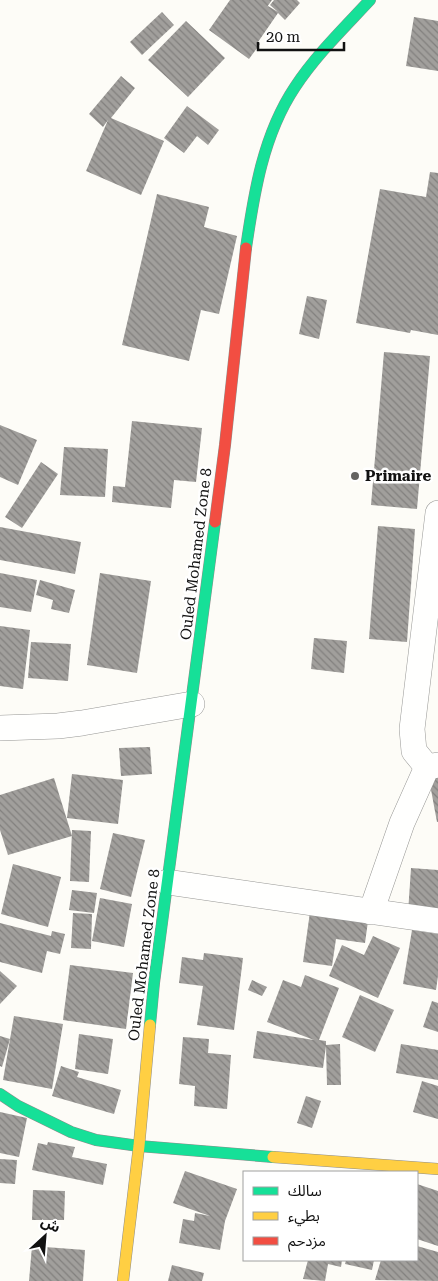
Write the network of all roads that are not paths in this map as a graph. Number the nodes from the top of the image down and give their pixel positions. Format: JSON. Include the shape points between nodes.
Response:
{"nodes":[{"id":1,"x":370,"y":0,"type":"edge"},
{"id":2,"x":438,"y":513,"type":"edge"},
{"id":3,"x":192,"y":704,"type":"junction"},
{"id":4,"x":0,"y":728,"type":"edge"},
{"id":5,"x":433,"y":766,"type":"edge"},
{"id":6,"x":167,"y":882,"type":"junction"},
{"id":7,"x":371,"y":912,"type":"junction"},
{"id":8,"x":438,"y":921,"type":"edge"},
{"id":9,"x":0,"y":1094,"type":"edge"},
{"id":10,"x":139,"y":1146,"type":"junction"},
{"id":11,"x":438,"y":1169,"type":"edge"},
{"id":12,"x":123,"y":1281,"type":"edge"}],
"edges":[{"from":1,"to":3,"type":"main road","name":"Ouled Mohamed Zone 8","via":[[322,51],[294,88],[278,118],[262,163],[244,260],[225,445]]},
{"from":2,"to":5,"type":"street","via":[[412,729],[414,751]]},
{"from":3,"to":4,"type":"street","via":[[66,725]]},
{"from":3,"to":6,"type":"main road","name":"Ouled Mohamed Zone 8"},
{"from":5,"to":7,"type":"street","via":[[402,823]]},
{"from":6,"to":7,"type":"street"},
{"from":6,"to":10,"type":"main road","name":"Ouled Mohamed Zone 8"},
{"from":7,"to":8,"type":"street"},
{"from":9,"to":10,"type":"main road","via":[[71,1132],[96,1140]]},
{"from":10,"to":11,"type":"main road"},
{"from":10,"to":12,"type":"main road","name":"Ouled Mohamed Zone 8"}]}
